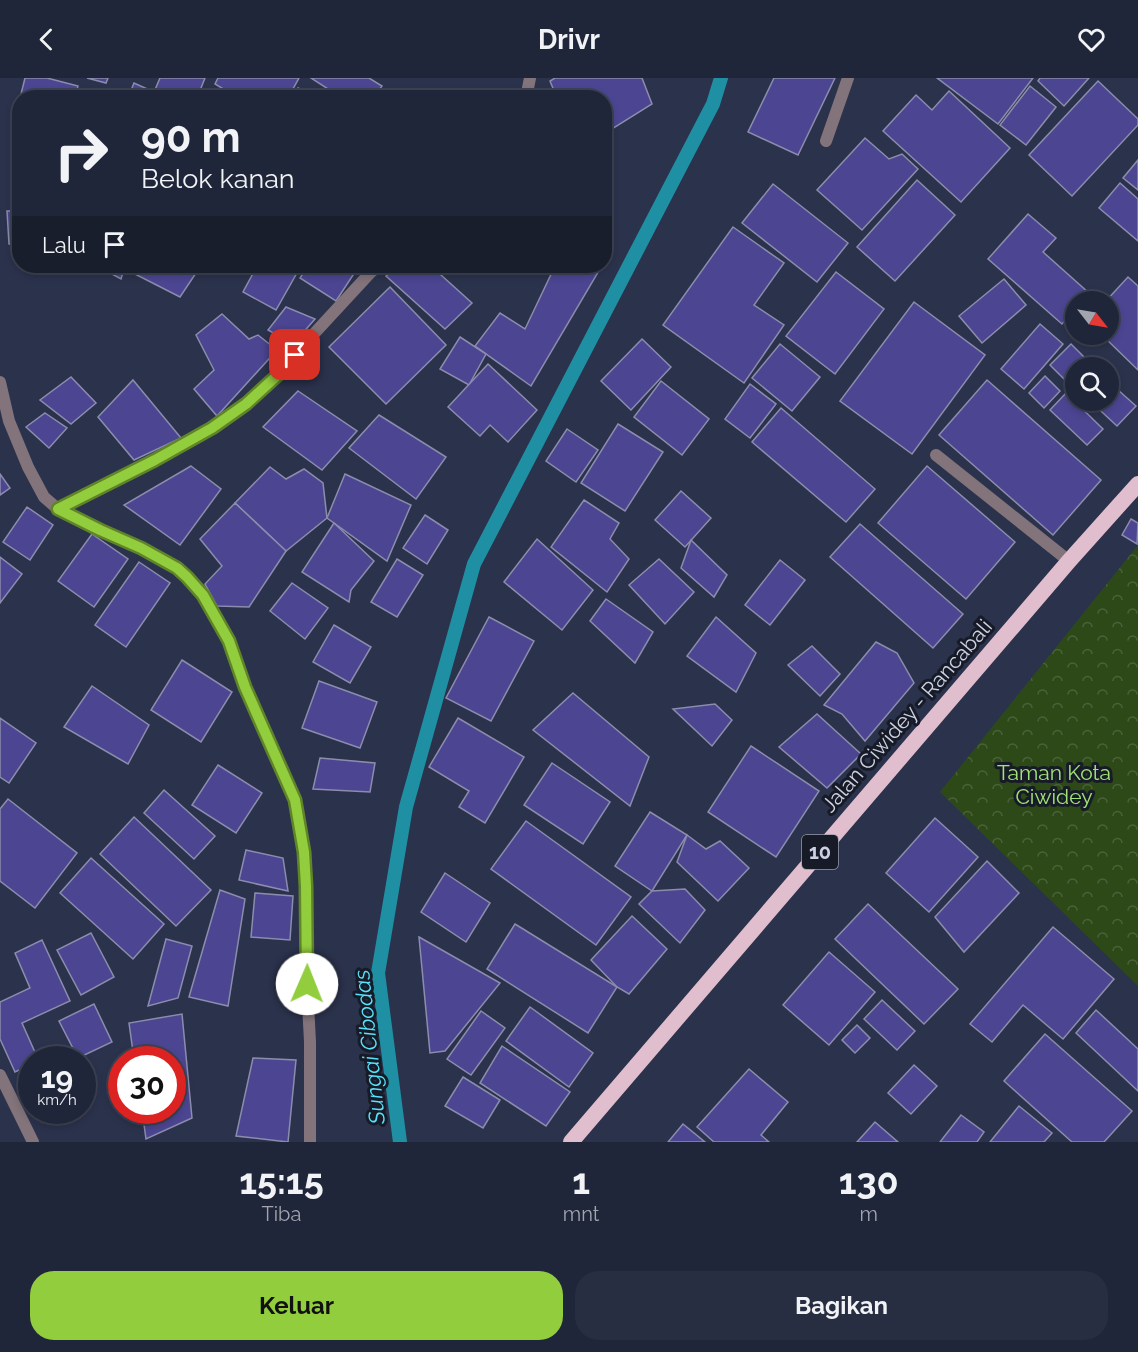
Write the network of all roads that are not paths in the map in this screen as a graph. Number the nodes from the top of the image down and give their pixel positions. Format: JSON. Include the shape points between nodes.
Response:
{"nodes":[{"id":1,"x":848,"y":78,"type":"edge"},
{"id":2,"x":826,"y":141,"type":"dead end"},
{"id":3,"x":370,"y":273,"type":"edge"},
{"id":4,"x":0,"y":382,"type":"edge"},
{"id":5,"x":936,"y":456,"type":"dead end"},
{"id":6,"x":1138,"y":484,"type":"edge"},
{"id":7,"x":58,"y":509,"type":"junction"},
{"id":8,"x":1069,"y":561,"type":"junction"},
{"id":9,"x":0,"y":1076,"type":"edge"},
{"id":10,"x":33,"y":1142,"type":"edge"},
{"id":11,"x":310,"y":1142,"type":"edge"},
{"id":12,"x":571,"y":1142,"type":"edge"}],
"edges":[{"from":1,"to":2,"type":"street"},
{"from":3,"to":7,"type":"street","via":[[281,372],[246,404],[165,455]]},
{"from":4,"to":7,"type":"street","via":[[9,421],[28,467],[44,497]]},
{"from":5,"to":8,"type":"street"},
{"from":6,"to":8,"type":"highway","name":"Jalan Ciwidey - Rancabali","number":"10"},
{"from":7,"to":11,"type":"street","via":[[177,568],[203,595],[229,641],[295,800],[306,886]]},
{"from":8,"to":12,"type":"highway","name":"Jalan Ciwidey - Rancabali","number":"10"},
{"from":9,"to":10,"type":"street"}]}
